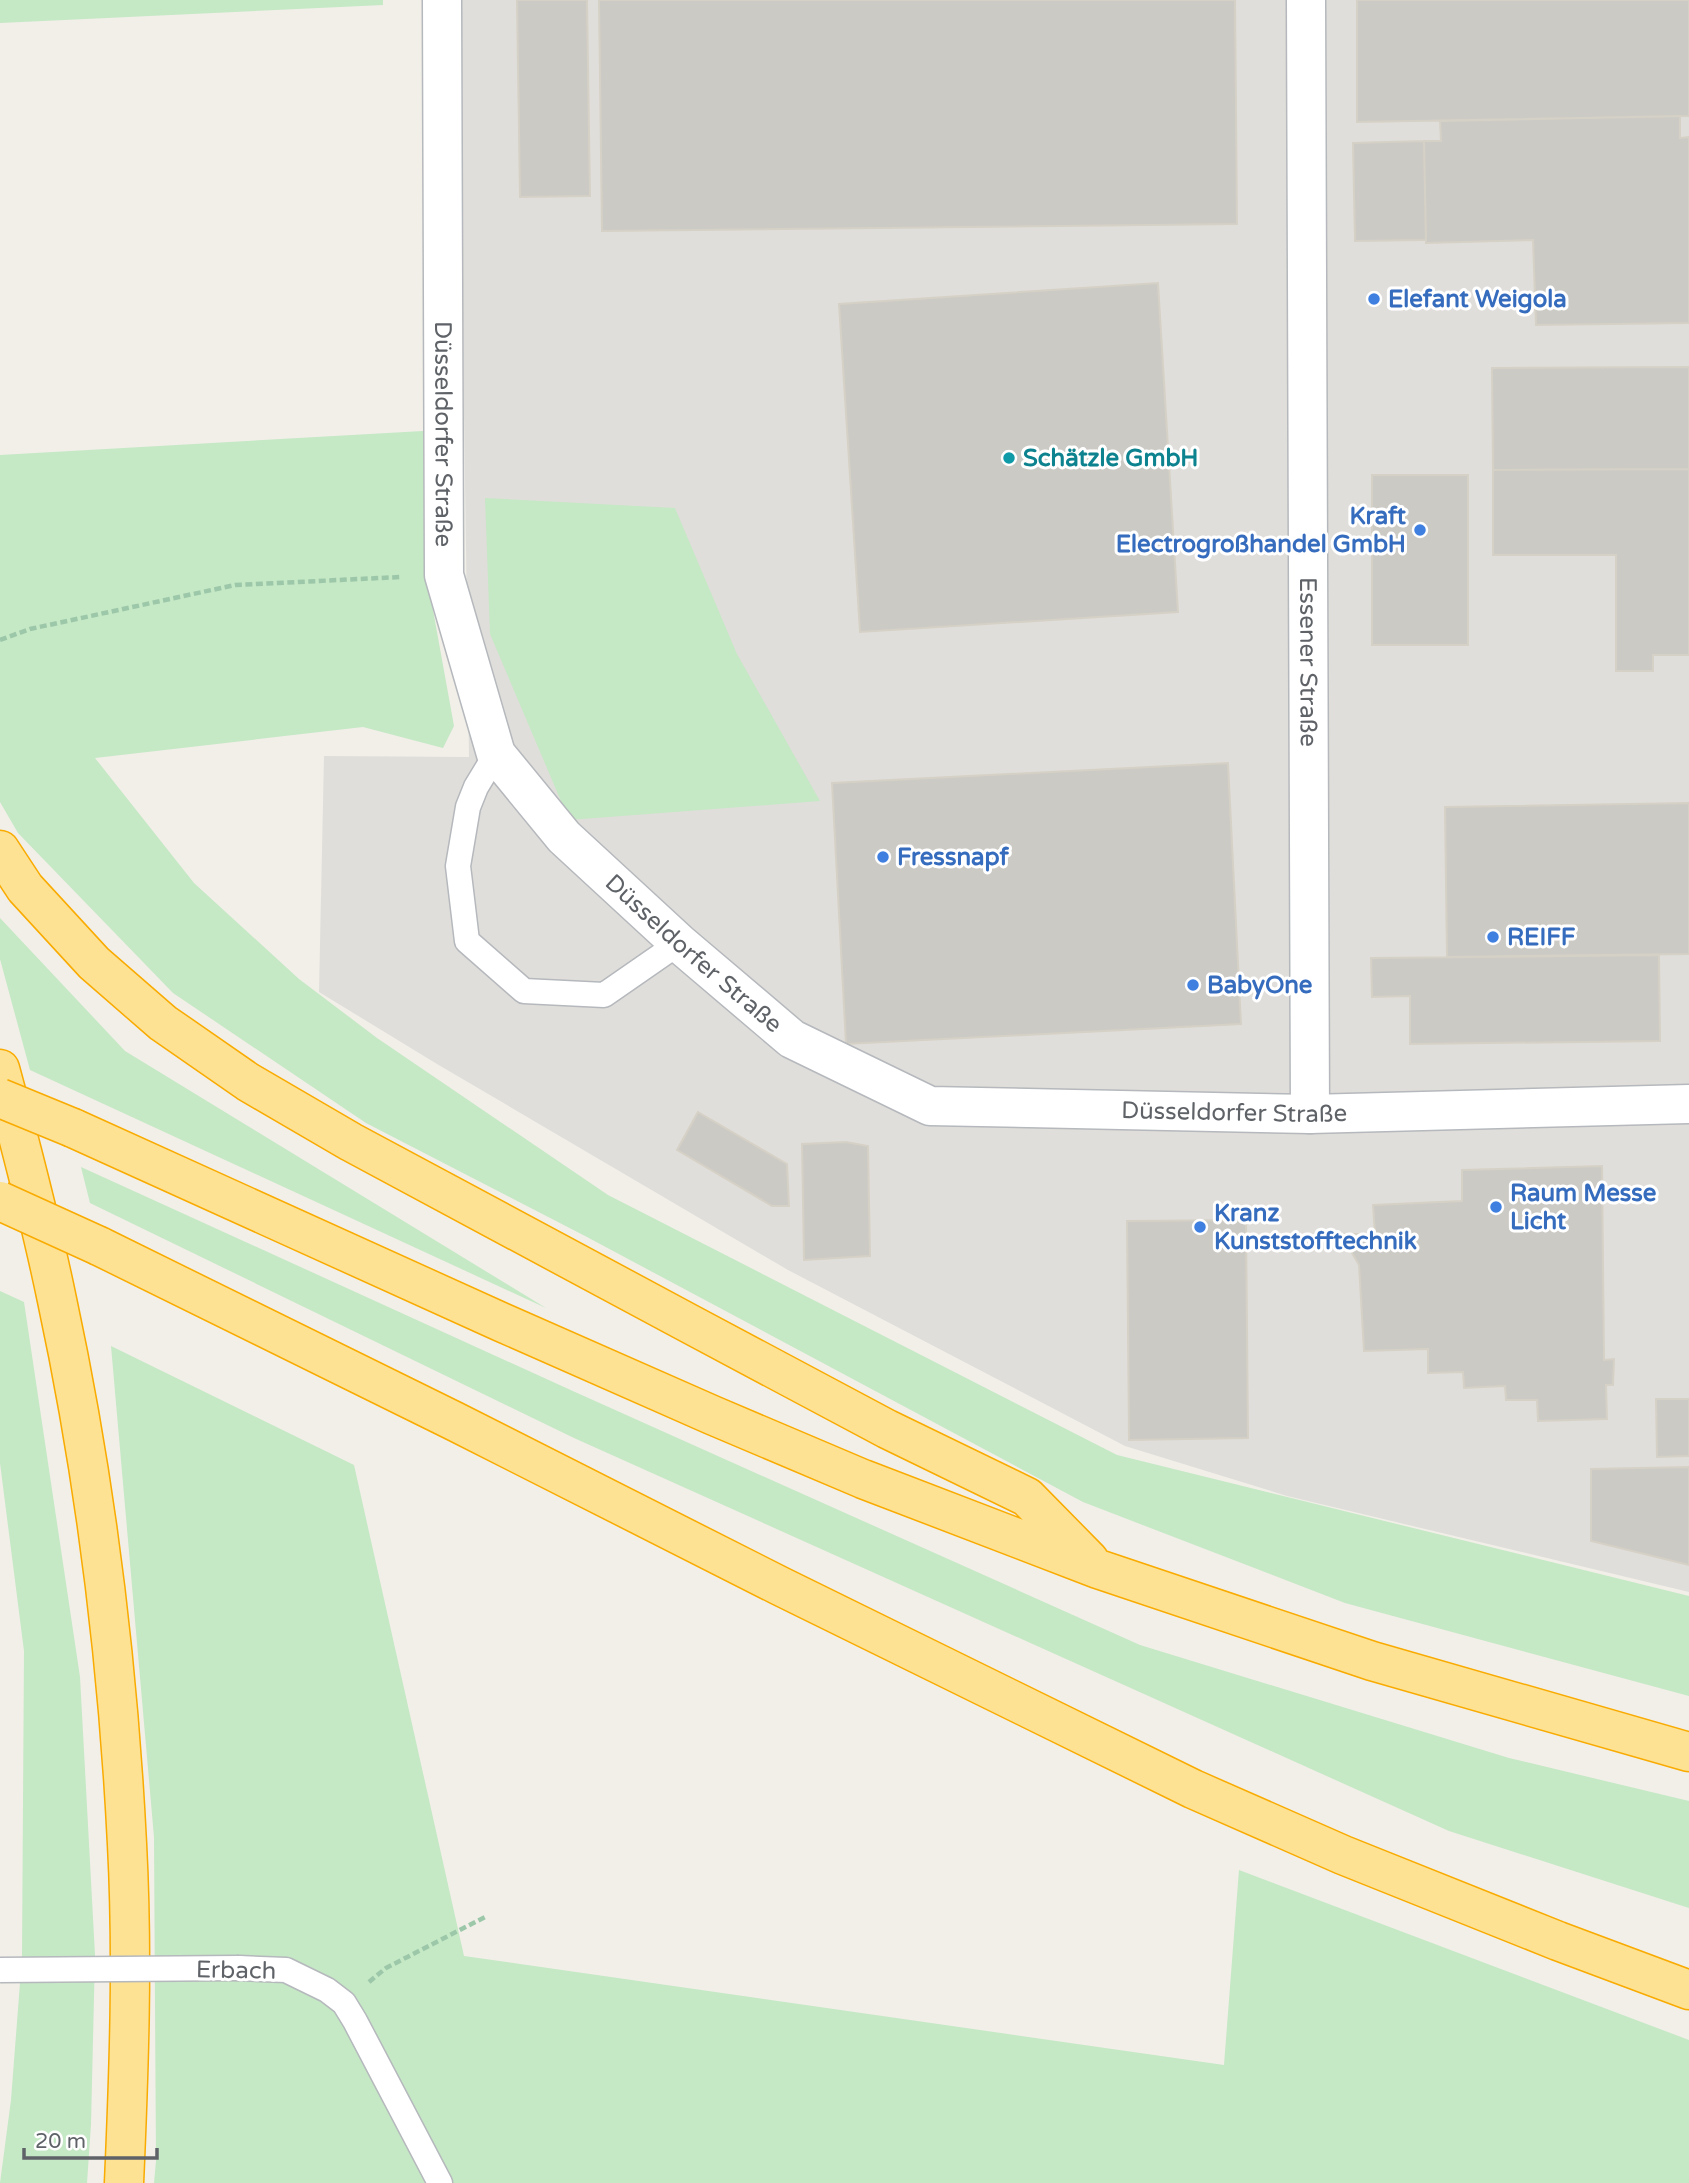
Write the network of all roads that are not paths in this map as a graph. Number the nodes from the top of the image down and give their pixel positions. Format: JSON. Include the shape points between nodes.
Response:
{"nodes":[{"id":1,"x":442,"y":0,"type":"edge"},
{"id":2,"x":1306,"y":0,"type":"edge"},
{"id":3,"x":496,"y":754,"type":"junction"},
{"id":4,"x":0,"y":850,"type":"edge"},
{"id":5,"x":679,"y":943,"type":"junction"},
{"id":6,"x":0,"y":1069,"type":"edge"},
{"id":7,"x":0,"y":1098,"type":"edge"},
{"id":8,"x":1689,"y":1104,"type":"edge"},
{"id":9,"x":1310,"y":1114,"type":"junction"},
{"id":10,"x":0,"y":1201,"type":"edge"},
{"id":11,"x":1098,"y":1569,"type":"junction"},
{"id":12,"x":1689,"y":1752,"type":"edge"},
{"id":13,"x":0,"y":1970,"type":"edge"},
{"id":14,"x":1689,"y":1990,"type":"edge"},
{"id":15,"x":124,"y":2183,"type":"edge"},
{"id":16,"x":440,"y":2183,"type":"edge"}],
"edges":[{"from":1,"to":3,"type":"street","name":"Düsseldorfer Straße","via":[[444,575]]},
{"from":2,"to":9,"type":"street","name":"Essener Straße"},
{"from":3,"to":5,"type":"street","name":"Düsseldorfer Straße","via":[[565,837]]},
{"from":3,"to":5,"type":"lane","via":[[468,807],[458,866],[467,942],[524,991],[604,995]]},
{"from":4,"to":11,"type":"highway","via":[[25,888],[94,963],[163,1023],[248,1082],[351,1142],[887,1429],[1027,1497]]},
{"from":5,"to":9,"type":"street","name":"Düsseldorfer Straße","via":[[792,1039],[930,1106]]},
{"from":6,"to":15,"type":"highway","via":[[57,1301],[98,1533],[127,1846],[131,2000]]},
{"from":7,"to":11,"type":"highway","bridge":true,"via":[[712,1416]]},
{"from":8,"to":9,"type":"street","name":"Düsseldorfer Straße"},
{"from":10,"to":14,"type":"highway","bridge":true,"via":[[454,1421],[1193,1790],[1343,1855]]},
{"from":11,"to":12,"type":"highway","via":[[1372,1661]]},
{"from":13,"to":16,"type":"lane","name":"Erbach","bridge":true,"via":[[286,1970],[344,2003]]}]}
